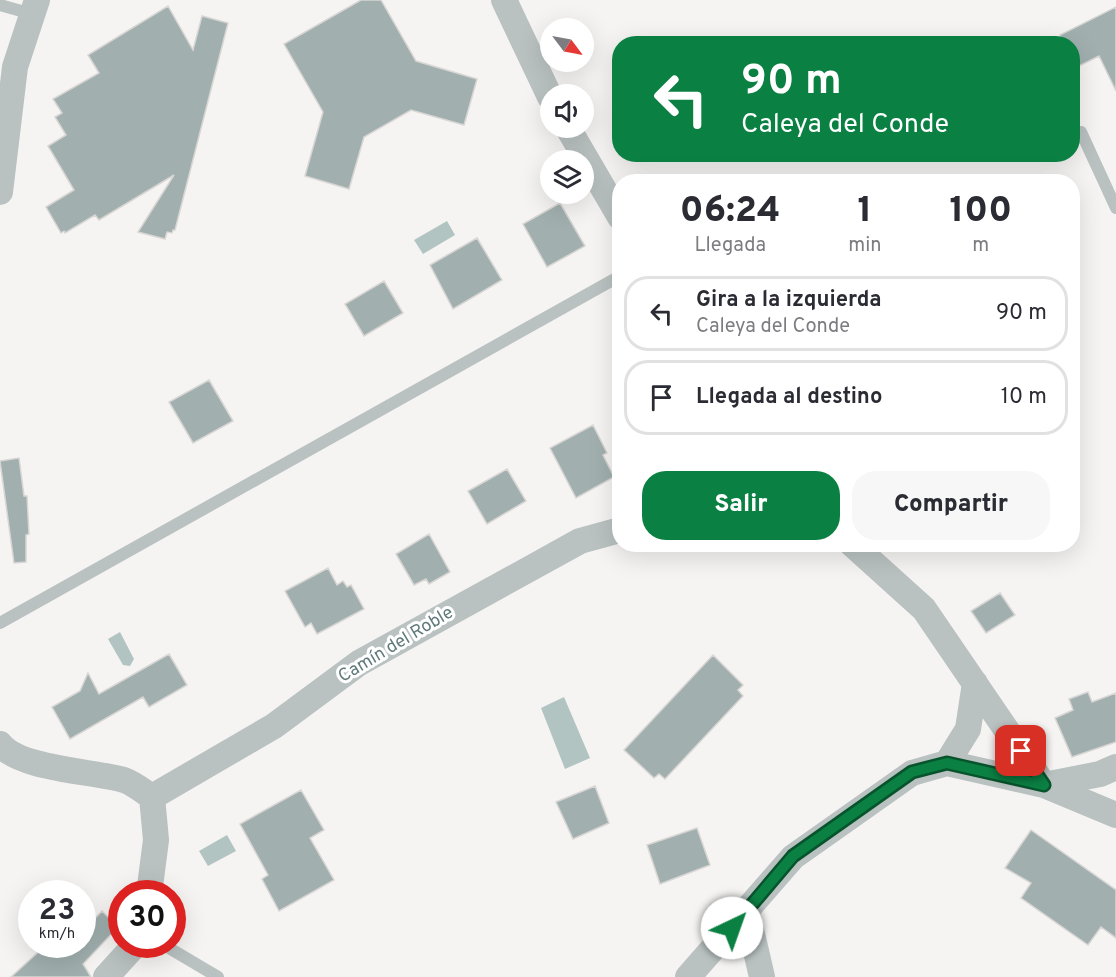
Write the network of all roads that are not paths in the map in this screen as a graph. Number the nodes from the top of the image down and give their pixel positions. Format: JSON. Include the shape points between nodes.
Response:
{"nodes":[{"id":1,"x":504,"y":0,"type":"edge"},
{"id":2,"x":0,"y":5,"type":"edge"},
{"id":3,"x":35,"y":7,"type":"edge"},
{"id":4,"x":544,"y":84,"type":"edge"},
{"id":5,"x":1081,"y":132,"type":"dead end"},
{"id":6,"x":574,"y":138,"type":"edge"},
{"id":7,"x":0,"y":192,"type":"edge"},
{"id":8,"x":612,"y":203,"type":"edge"},
{"id":9,"x":1116,"y":208,"type":"edge"},
{"id":10,"x":612,"y":280,"type":"edge"},
{"id":11,"x":612,"y":532,"type":"edge"},
{"id":12,"x":861,"y":552,"type":"edge"},
{"id":13,"x":0,"y":623,"type":"edge"},
{"id":14,"x":975,"y":683,"type":"junction"},
{"id":15,"x":0,"y":744,"type":"edge"},
{"id":16,"x":947,"y":763,"type":"junction"},
{"id":17,"x":1116,"y":767,"type":"edge"},
{"id":18,"x":1044,"y":785,"type":"junction"},
{"id":19,"x":152,"y":797,"type":"junction"},
{"id":20,"x":1116,"y":815,"type":"edge"},
{"id":21,"x":151,"y":880,"type":"edge"},
{"id":22,"x":747,"y":912,"type":"junction"},
{"id":23,"x":123,"y":958,"type":"edge"},
{"id":24,"x":186,"y":958,"type":"edge"},
{"id":25,"x":106,"y":977,"type":"edge"},
{"id":26,"x":218,"y":977,"type":"edge"},
{"id":27,"x":688,"y":977,"type":"edge"},
{"id":28,"x":762,"y":977,"type":"edge"}],
"edges":[{"from":1,"to":4,"type":"street"},
{"from":2,"to":3,"type":"lane"},
{"from":3,"to":7,"type":"street","via":[[15,67]]},
{"from":5,"to":9,"type":"lane"},
{"from":6,"to":8,"type":"street"},
{"from":10,"to":13,"type":"lane"},
{"from":11,"to":19,"type":"street","name":"Camín del Roble","via":[[580,541],[359,663],[274,726]]},
{"from":12,"to":14,"type":"street","via":[[924,609]]},
{"from":14,"to":16,"type":"street","via":[[968,729]]},
{"from":14,"to":18,"type":"street"},
{"from":15,"to":19,"type":"street","via":[[23,760],[126,781]]},
{"from":16,"to":18,"type":"street"},
{"from":16,"to":22,"type":"street","via":[[912,772],[793,856]]},
{"from":17,"to":18,"type":"street"},
{"from":18,"to":20,"type":"street"},
{"from":19,"to":21,"type":"street","via":[[156,840]]},
{"from":22,"to":27,"type":"street"},
{"from":22,"to":28,"type":"street"},
{"from":23,"to":25,"type":"street"},
{"from":24,"to":26,"type":"lane"}]}
